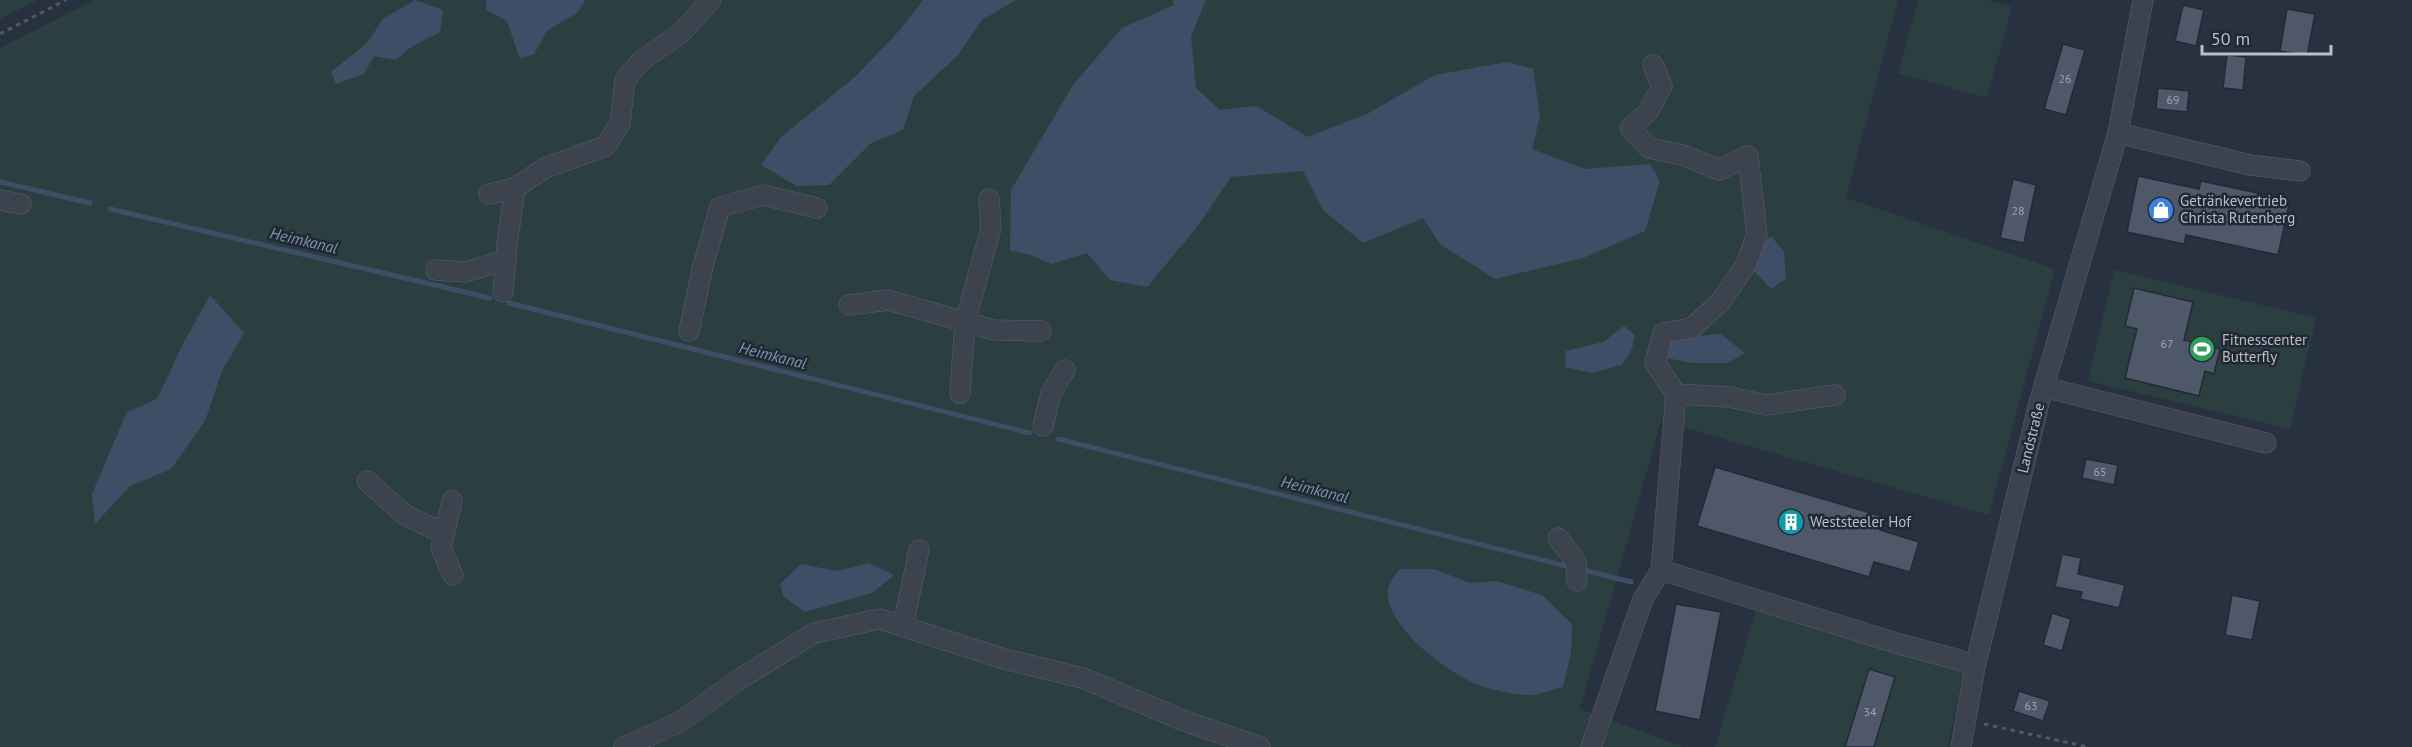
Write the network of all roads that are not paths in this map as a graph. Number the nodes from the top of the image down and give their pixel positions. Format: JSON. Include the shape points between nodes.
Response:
{"nodes":[{"id":1,"x":711,"y":0,"type":"edge"},
{"id":2,"x":2143,"y":0,"type":"edge"},
{"id":3,"x":1653,"y":65,"type":"dead end"},
{"id":4,"x":2118,"y":133,"type":"junction"},
{"id":5,"x":2300,"y":171,"type":"dead end"},
{"id":6,"x":515,"y":188,"type":"junction"},
{"id":7,"x":489,"y":194,"type":"dead end"},
{"id":8,"x":989,"y":199,"type":"dead end"},
{"id":9,"x":0,"y":200,"type":"edge"},
{"id":10,"x":21,"y":204,"type":"dead end"},
{"id":11,"x":817,"y":208,"type":"dead end"},
{"id":12,"x":506,"y":260,"type":"junction"},
{"id":13,"x":436,"y":270,"type":"dead end"},
{"id":14,"x":503,"y":292,"type":"dead end"},
{"id":15,"x":849,"y":305,"type":"dead end"},
{"id":16,"x":965,"y":322,"type":"junction"},
{"id":17,"x":690,"y":331,"type":"dead end"},
{"id":18,"x":1041,"y":331,"type":"dead end"},
{"id":19,"x":1065,"y":370,"type":"dead end"},
{"id":20,"x":2044,"y":387,"type":"junction"},
{"id":21,"x":960,"y":393,"type":"dead end"},
{"id":22,"x":1676,"y":394,"type":"junction"},
{"id":23,"x":1835,"y":394,"type":"dead end"},
{"id":24,"x":1043,"y":426,"type":"dead end"},
{"id":25,"x":2266,"y":442,"type":"dead end"},
{"id":26,"x":367,"y":481,"type":"dead end"},
{"id":27,"x":453,"y":501,"type":"dead end"},
{"id":28,"x":446,"y":526,"type":"junction"},
{"id":29,"x":1558,"y":538,"type":"dead end"},
{"id":30,"x":919,"y":550,"type":"dead end"},
{"id":31,"x":1661,"y":570,"type":"junction"},
{"id":32,"x":453,"y":575,"type":"dead end"},
{"id":33,"x":1577,"y":581,"type":"dead end"},
{"id":34,"x":903,"y":626,"type":"junction"},
{"id":35,"x":1975,"y":667,"type":"junction"},
{"id":36,"x":624,"y":747,"type":"edge"},
{"id":37,"x":1260,"y":747,"type":"edge"},
{"id":38,"x":1591,"y":747,"type":"edge"},
{"id":39,"x":1961,"y":747,"type":"edge"}],
"edges":[{"from":1,"to":6,"type":"street","via":[[681,33],[641,61],[625,80],[620,123],[606,146],[545,168]]},
{"from":2,"to":4,"type":"street","name":"Landstraße"},
{"from":3,"to":22,"type":"street","via":[[1662,86],[1648,112],[1630,128],[1649,148],[1683,155],[1719,170],[1748,156],[1757,234],[1746,265],[1721,301],[1692,328],[1663,333],[1655,363]]},
{"from":4,"to":5,"type":"street","via":[[2250,165]]},
{"from":4,"to":20,"type":"street","name":"Landstraße"},
{"from":6,"to":7,"type":"street"},
{"from":6,"to":12,"type":"street"},
{"from":8,"to":16,"type":"street","via":[[991,228]]},
{"from":9,"to":10,"type":"street"},
{"from":11,"to":17,"type":"street","via":[[763,195],[720,207]]},
{"from":12,"to":13,"type":"street","via":[[465,272]]},
{"from":12,"to":14,"type":"street"},
{"from":15,"to":16,"type":"street","via":[[888,300]]},
{"from":16,"to":18,"type":"street","via":[[994,330]]},
{"from":16,"to":21,"type":"street"},
{"from":19,"to":24,"type":"street","via":[[1052,393]]},
{"from":20,"to":25,"type":"street"},
{"from":20,"to":35,"type":"street","name":"Landstraße"},
{"from":22,"to":23,"type":"street","via":[[1729,397],[1767,405]]},
{"from":22,"to":31,"type":"street"},
{"from":26,"to":28,"type":"street","via":[[405,515],[436,530]]},
{"from":27,"to":28,"type":"street"},
{"from":28,"to":32,"type":"street","via":[[441,548]]},
{"from":29,"to":33,"type":"street","via":[[1576,562]]},
{"from":30,"to":34,"type":"street"},
{"from":31,"to":35,"type":"street"},
{"from":31,"to":38,"type":"street","via":[[1643,599]]},
{"from":34,"to":36,"type":"street","via":[[880,619],[814,633],[680,722]]},
{"from":34,"to":37,"type":"street","via":[[1004,659],[1083,678],[1182,720]]},
{"from":35,"to":39,"type":"street","name":"Landstraße"}]}
